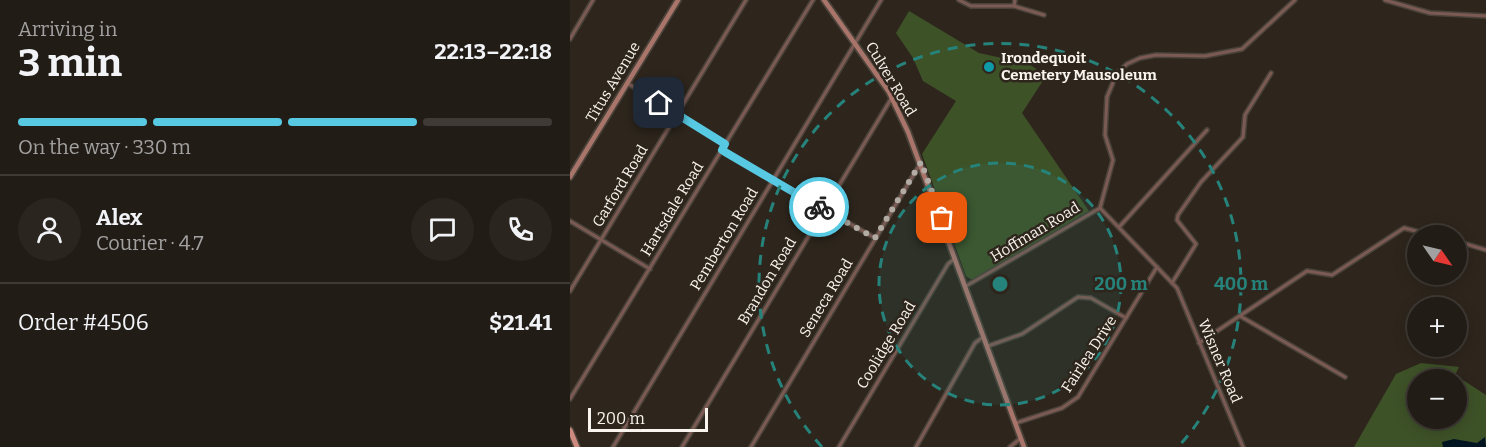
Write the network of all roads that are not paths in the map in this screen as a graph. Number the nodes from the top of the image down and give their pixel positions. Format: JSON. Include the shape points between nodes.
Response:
{"nodes":[{"id":1,"x":593,"y":0,"type":"edge"},
{"id":2,"x":678,"y":0,"type":"edge"},
{"id":3,"x":746,"y":0,"type":"edge"},
{"id":4,"x":813,"y":0,"type":"edge"},
{"id":5,"x":824,"y":0,"type":"edge"},
{"id":6,"x":881,"y":0,"type":"edge"},
{"id":7,"x":959,"y":0,"type":"edge"},
{"id":8,"x":1015,"y":0,"type":"edge"},
{"id":9,"x":1295,"y":0,"type":"edge"},
{"id":10,"x":1385,"y":0,"type":"edge"},
{"id":11,"x":1014,"y":6,"type":"junction"},
{"id":12,"x":1044,"y":15,"type":"dead end"},
{"id":13,"x":1486,"y":16,"type":"edge"},
{"id":14,"x":570,"y":39,"type":"edge"},
{"id":15,"x":855,"y":43,"type":"junction"},
{"id":16,"x":1271,"y":73,"type":"dead end"},
{"id":17,"x":627,"y":83,"type":"junction"},
{"id":18,"x":892,"y":98,"type":"junction"},
{"id":19,"x":677,"y":114,"type":"junction"},
{"id":20,"x":1207,"y":130,"type":"dead end"},
{"id":21,"x":725,"y":144,"type":"junction"},
{"id":22,"x":722,"y":150,"type":"junction"},
{"id":23,"x":921,"y":162,"type":"junction"},
{"id":24,"x":570,"y":177,"type":"edge"},
{"id":25,"x":773,"y":180,"type":"junction"},
{"id":26,"x":1100,"y":208,"type":"junction"},
{"id":27,"x":824,"y":210,"type":"junction"},
{"id":28,"x":570,"y":221,"type":"edge"},
{"id":29,"x":1120,"y":226,"type":"junction"},
{"id":30,"x":1407,"y":229,"type":"edge"},
{"id":31,"x":875,"y":238,"type":"junction"},
{"id":32,"x":601,"y":240,"type":"junction"},
{"id":33,"x":1467,"y":244,"type":"edge"},
{"id":34,"x":1486,"y":250,"type":"edge"},
{"id":35,"x":956,"y":258,"type":"junction"},
{"id":36,"x":1157,"y":267,"type":"junction"},
{"id":37,"x":650,"y":269,"type":"junction"},
{"id":38,"x":1172,"y":283,"type":"junction"},
{"id":39,"x":966,"y":286,"type":"junction"},
{"id":40,"x":570,"y":291,"type":"edge"},
{"id":41,"x":1240,"y":316,"type":"junction"},
{"id":42,"x":1126,"y":318,"type":"junction"},
{"id":43,"x":985,"y":336,"type":"junction"},
{"id":44,"x":1199,"y":343,"type":"junction"},
{"id":45,"x":988,"y":346,"type":"junction"},
{"id":46,"x":1345,"y":376,"type":"dead end"},
{"id":47,"x":570,"y":399,"type":"edge"},
{"id":48,"x":1016,"y":424,"type":"junction"},
{"id":49,"x":570,"y":430,"type":"edge"},
{"id":50,"x":1021,"y":438,"type":"junction"},
{"id":51,"x":577,"y":447,"type":"edge"},
{"id":52,"x":613,"y":447,"type":"edge"},
{"id":53,"x":682,"y":447,"type":"edge"},
{"id":54,"x":751,"y":447,"type":"edge"},
{"id":55,"x":839,"y":447,"type":"edge"},
{"id":56,"x":916,"y":447,"type":"edge"},
{"id":57,"x":1010,"y":447,"type":"edge"},
{"id":58,"x":1024,"y":447,"type":"edge"},
{"id":59,"x":1243,"y":447,"type":"edge"}],
"edges":[{"from":1,"to":14,"type":"street"},
{"from":2,"to":17,"type":"main road","name":"Titus Avenue"},
{"from":3,"to":19,"type":"street","name":"Garford Road"},
{"from":4,"to":21,"type":"street","name":"Hartsdale Road"},
{"from":5,"to":15,"type":"main road","name":"Culver Road"},
{"from":6,"to":15,"type":"street","name":"Pemberton Road"},
{"from":7,"to":11,"type":"street","via":[[971,6]]},
{"from":8,"to":11,"type":"street"},
{"from":9,"to":26,"type":"street","name":"Hoffman Road","via":[[1242,48],[1205,57],[1140,58],[1117,73],[1107,97],[1105,135],[1113,160]]},
{"from":10,"to":13,"type":"street","via":[[1430,13]]},
{"from":11,"to":12,"type":"street"},
{"from":15,"to":18,"type":"main road","name":"Culver Road"},
{"from":15,"to":25,"type":"street","name":"Pemberton Road"},
{"from":16,"to":38,"type":"street","via":[[1245,115],[1243,137],[1178,215],[1177,220],[1196,244]]},
{"from":17,"to":19,"type":"street"},
{"from":17,"to":24,"type":"main road","name":"Titus Avenue"},
{"from":18,"to":23,"type":"main road","name":"Culver Road"},
{"from":18,"to":27,"type":"street","name":"Brandon Road"},
{"from":19,"to":21,"type":"street"},
{"from":19,"to":32,"type":"street","name":"Garford Road"},
{"from":20,"to":29,"type":"street"},
{"from":21,"to":22,"type":"street","name":"Hartsdale Road"},
{"from":22,"to":25,"type":"street"},
{"from":22,"to":37,"type":"street","name":"Hartsdale Road"},
{"from":23,"to":31,"type":"street","name":"Seneca Road"},
{"from":23,"to":35,"type":"main road","name":"Culver Road"},
{"from":25,"to":27,"type":"street"},
{"from":25,"to":52,"type":"street","name":"Pemberton Road"},
{"from":26,"to":29,"type":"street","name":"Wisner Road"},
{"from":26,"to":39,"type":"street","name":"Hoffman Road"},
{"from":27,"to":31,"type":"street"},
{"from":27,"to":53,"type":"street","name":"Brandon Road"},
{"from":28,"to":32,"type":"street"},
{"from":29,"to":36,"type":"street","name":"Wisner Road"},
{"from":30,"to":41,"type":"street","via":[[1332,275],[1307,271]]},
{"from":31,"to":54,"type":"street","name":"Seneca Road"},
{"from":32,"to":37,"type":"street"},
{"from":32,"to":40,"type":"street","name":"Garford Road"},
{"from":33,"to":34,"type":"street"},
{"from":35,"to":39,"type":"main road","name":"Culver Road"},
{"from":35,"to":55,"type":"street","name":"Coolidge Road","via":[[948,264]]},
{"from":36,"to":38,"type":"street","name":"Wisner Road"},
{"from":36,"to":42,"type":"street","name":"Fairlea Drive"},
{"from":37,"to":47,"type":"street","name":"Hartsdale Road"},
{"from":38,"to":44,"type":"street","name":"Wisner Road"},
{"from":39,"to":43,"type":"main road","name":"Culver Road"},
{"from":41,"to":44,"type":"street"},
{"from":41,"to":46,"type":"street"},
{"from":42,"to":45,"type":"street","via":[[1091,298],[1078,297],[1022,334]]},
{"from":42,"to":48,"type":"street","name":"Fairlea Drive","via":[[1074,401]]},
{"from":43,"to":45,"type":"main road","name":"Culver Road"},
{"from":43,"to":56,"type":"street","via":[[975,343]]},
{"from":44,"to":59,"type":"street","name":"Wisner Road"},
{"from":45,"to":48,"type":"main road","name":"Culver Road"},
{"from":48,"to":50,"type":"main road","name":"Culver Road"},
{"from":49,"to":51,"type":"main road"},
{"from":50,"to":57,"type":"street"},
{"from":50,"to":58,"type":"main road","name":"Culver Road"}]}
